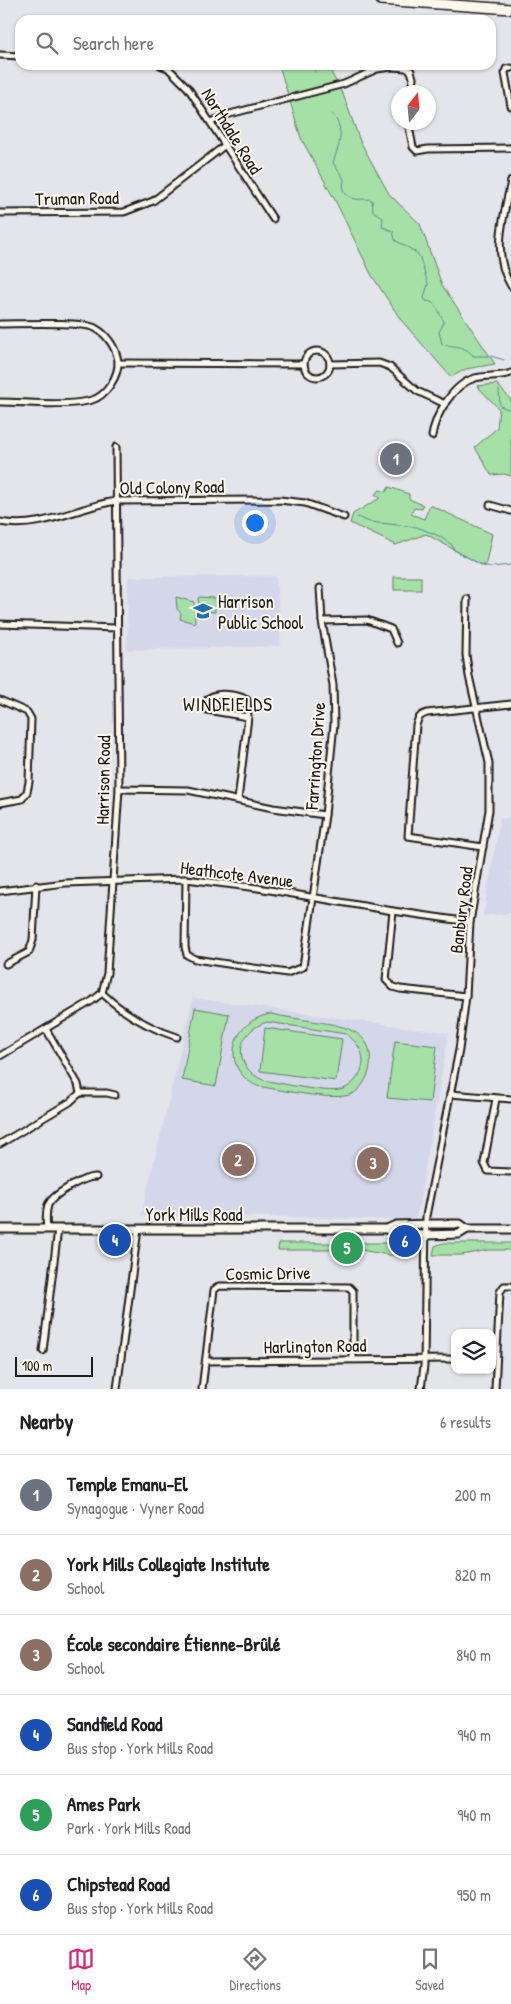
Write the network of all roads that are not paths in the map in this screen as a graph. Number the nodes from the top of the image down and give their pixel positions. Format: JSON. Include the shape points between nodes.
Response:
{"nodes":[{"id":1,"x":380,"y":0,"type":"edge"},
{"id":2,"x":474,"y":0,"type":"edge"},
{"id":3,"x":511,"y":7,"type":"edge"},
{"id":4,"x":0,"y":56,"type":"edge"},
{"id":5,"x":15,"y":56,"type":"edge"},
{"id":6,"x":511,"y":68,"type":"edge"},
{"id":7,"x":170,"y":70,"type":"edge"},
{"id":8,"x":375,"y":70,"type":"edge"},
{"id":9,"x":409,"y":70,"type":"edge"},
{"id":10,"x":411,"y":85,"type":"edge"},
{"id":11,"x":511,"y":106,"type":"edge"},
{"id":12,"x":211,"y":122,"type":"junction"},
{"id":13,"x":410,"y":130,"type":"edge"},
{"id":14,"x":224,"y":146,"type":"junction"},
{"id":15,"x":511,"y":148,"type":"edge"},
{"id":16,"x":511,"y":181,"type":"edge"},
{"id":17,"x":0,"y":213,"type":"edge"},
{"id":18,"x":273,"y":219,"type":"dead end"},
{"id":19,"x":511,"y":286,"type":"edge"},
{"id":20,"x":0,"y":324,"type":"edge"},
{"id":21,"x":118,"y":363,"type":"junction"},
{"id":22,"x":304,"y":364,"type":"junction"},
{"id":23,"x":330,"y":364,"type":"junction"},
{"id":24,"x":511,"y":373,"type":"edge"},
{"id":25,"x":0,"y":402,"type":"edge"},
{"id":26,"x":445,"y":404,"type":"junction"},
{"id":27,"x":432,"y":436,"type":"dead end"},
{"id":28,"x":116,"y":447,"type":"dead end"},
{"id":29,"x":116,"y":501,"type":"junction"},
{"id":30,"x":490,"y":505,"type":"dead end"},
{"id":31,"x":511,"y":511,"type":"edge"},
{"id":32,"x":344,"y":517,"type":"dead end"},
{"id":33,"x":0,"y":522,"type":"edge"},
{"id":34,"x":320,"y":588,"type":"dead end"},
{"id":35,"x":467,"y":599,"type":"dead end"},
{"id":36,"x":322,"y":621,"type":"junction"},
{"id":37,"x":0,"y":624,"type":"edge"},
{"id":38,"x":117,"y":628,"type":"junction"},
{"id":39,"x":397,"y":643,"type":"dead end"},
{"id":40,"x":0,"y":700,"type":"edge"},
{"id":41,"x":511,"y":704,"type":"edge"},
{"id":42,"x":477,"y":708,"type":"junction"},
{"id":43,"x":248,"y":717,"type":"junction"},
{"id":44,"x":119,"y":789,"type":"junction"},
{"id":45,"x":238,"y":800,"type":"junction"},
{"id":46,"x":0,"y":803,"type":"edge"},
{"id":47,"x":325,"y":815,"type":"junction"},
{"id":48,"x":483,"y":847,"type":"junction"},
{"id":49,"x":112,"y":880,"type":"junction"},
{"id":50,"x":186,"y":880,"type":"junction"},
{"id":51,"x":36,"y":886,"type":"junction"},
{"id":52,"x":0,"y":891,"type":"edge"},
{"id":53,"x":313,"y":898,"type":"junction"},
{"id":54,"x":393,"y":911,"type":"junction"},
{"id":55,"x":470,"y":922,"type":"junction"},
{"id":56,"x":6,"y":964,"type":"dead end"},
{"id":57,"x":102,"y":993,"type":"junction"},
{"id":58,"x":466,"y":996,"type":"junction"},
{"id":59,"x":46,"y":1028,"type":"junction"},
{"id":60,"x":177,"y":1037,"type":"dead end"},
{"id":61,"x":0,"y":1056,"type":"edge"},
{"id":62,"x":80,"y":1093,"type":"junction"},
{"id":63,"x":450,"y":1094,"type":"junction"},
{"id":64,"x":115,"y":1095,"type":"dead end"},
{"id":65,"x":496,"y":1099,"type":"junction"},
{"id":66,"x":511,"y":1099,"type":"edge"},
{"id":67,"x":0,"y":1144,"type":"edge"},
{"id":68,"x":511,"y":1172,"type":"edge"},
{"id":69,"x":96,"y":1177,"type":"dead end"},
{"id":70,"x":426,"y":1224,"type":"junction"},
{"id":71,"x":0,"y":1229,"type":"edge"},
{"id":72,"x":47,"y":1229,"type":"junction"},
{"id":73,"x":58,"y":1229,"type":"junction"},
{"id":74,"x":138,"y":1229,"type":"junction"},
{"id":75,"x":467,"y":1229,"type":"junction"},
{"id":76,"x":511,"y":1229,"type":"edge"},
{"id":77,"x":387,"y":1230,"type":"junction"},
{"id":78,"x":426,"y":1235,"type":"junction"},
{"id":79,"x":511,"y":1286,"type":"edge"},
{"id":80,"x":496,"y":1337,"type":"edge"},
{"id":81,"x":43,"y":1351,"type":"dead end"},
{"id":82,"x":353,"y":1359,"type":"junction"},
{"id":83,"x":424,"y":1359,"type":"junction"},
{"id":84,"x":451,"y":1359,"type":"edge"},
{"id":85,"x":206,"y":1361,"type":"junction"},
{"id":86,"x":494,"y":1374,"type":"edge"},
{"id":87,"x":117,"y":1389,"type":"edge"},
{"id":88,"x":202,"y":1389,"type":"edge"},
{"id":89,"x":421,"y":1389,"type":"edge"},
{"id":90,"x":495,"y":1389,"type":"edge"}],
"edges":[{"from":1,"to":3,"type":"highway"},
{"from":2,"to":3,"type":"highway"},
{"from":4,"to":5,"type":"street"},
{"from":6,"to":11,"type":"street","via":[[505,73]]},
{"from":7,"to":12,"type":"street","name":"Northdale Road","via":[[188,88]]},
{"from":8,"to":12,"type":"street","via":[[344,84],[226,115]]},
{"from":9,"to":10,"type":"street"},
{"from":12,"to":14,"type":"street","name":"Northdale Road"},
{"from":13,"to":15,"type":"street","via":[[417,151]]},
{"from":14,"to":17,"type":"street","name":"Truman Road","via":[[153,200],[124,212]]},
{"from":14,"to":18,"type":"street","name":"Northdale Road"},
{"from":16,"to":19,"type":"street","via":[[499,241],[502,265]]},
{"from":20,"to":21,"type":"street","via":[[94,327],[107,337]]},
{"from":21,"to":22,"type":"street"},
{"from":21,"to":25,"type":"street","via":[[108,388],[93,400]]},
{"from":22,"to":23,"type":"street","via":[[310,375],[317,377],[327,372]]},
{"from":22,"to":23,"type":"street","via":[[307,355],[317,351],[326,354]]},
{"from":23,"to":26,"type":"street","via":[[380,363],[390,367],[417,392]]},
{"from":24,"to":26,"type":"street","via":[[474,378],[460,386]]},
{"from":26,"to":27,"type":"street","via":[[435,421]]},
{"from":28,"to":29,"type":"street","name":"Harrison Road"},
{"from":29,"to":32,"type":"street","name":"Old Colony Road","via":[[280,500],[305,503]]},
{"from":29,"to":33,"type":"street","name":"Old Colony Road","via":[[56,519]]},
{"from":29,"to":38,"type":"street","name":"Harrison Road"},
{"from":30,"to":31,"type":"street"},
{"from":34,"to":36,"type":"street","name":"Farrington Drive"},
{"from":35,"to":42,"type":"street","name":"Banbury Road","via":[[466,654]]},
{"from":36,"to":39,"type":"street","via":[[367,620],[391,629]]},
{"from":36,"to":47,"type":"street","name":"Farrington Drive","via":[[333,685],[334,724]]},
{"from":37,"to":38,"type":"street"},
{"from":38,"to":44,"type":"street","name":"Harrison Road"},
{"from":40,"to":46,"type":"street","via":[[27,712],[31,719],[27,792],[22,799]]},
{"from":41,"to":42,"type":"street"},
{"from":42,"to":48,"type":"street","name":"Banbury Road","via":[[489,763],[489,810]]},
{"from":42,"to":48,"type":"street","via":[[427,713],[418,719],[408,836]]},
{"from":43,"to":43,"type":"street","via":[[207,710],[204,703],[208,697],[218,695],[242,696],[248,700]]},
{"from":43,"to":45,"type":"street"},
{"from":44,"to":45,"type":"street","via":[[188,790]]},
{"from":44,"to":49,"type":"street","name":"Harrison Road"},
{"from":45,"to":47,"type":"street"},
{"from":47,"to":53,"type":"street","name":"Farrington Drive"},
{"from":48,"to":55,"type":"street","name":"Banbury Road"},
{"from":49,"to":50,"type":"street","name":"Heathcote Avenue"},
{"from":49,"to":51,"type":"street","name":"Heathcote Avenue"},
{"from":49,"to":57,"type":"street","name":"Harrison Road","via":[[107,973]]},
{"from":50,"to":53,"type":"street","name":"Heathcote Avenue"},
{"from":50,"to":53,"type":"street","name":"Farrington Drive","via":[[187,954],[195,959],[287,973],[303,967]]},
{"from":51,"to":52,"type":"street","name":"Heathcote Avenue"},
{"from":51,"to":56,"type":"street","via":[[33,940],[28,952]]},
{"from":53,"to":54,"type":"street","name":"Heathcote Avenue"},
{"from":54,"to":55,"type":"street","name":"Heathcote Avenue"},
{"from":54,"to":58,"type":"street","via":[[386,980],[400,989]]},
{"from":55,"to":58,"type":"street","name":"Banbury Road"},
{"from":57,"to":59,"type":"street"},
{"from":57,"to":60,"type":"street","via":[[116,1006],[158,1031]]},
{"from":58,"to":63,"type":"street","name":"Banbury Road"},
{"from":59,"to":61,"type":"street"},
{"from":59,"to":62,"type":"street"},
{"from":62,"to":64,"type":"street"},
{"from":62,"to":67,"type":"street"},
{"from":63,"to":65,"type":"street"},
{"from":63,"to":70,"type":"street","name":"Banbury Road"},
{"from":65,"to":66,"type":"street"},
{"from":65,"to":68,"type":"street","via":[[484,1163],[488,1171]]},
{"from":69,"to":72,"type":"street","via":[[87,1177],[51,1200],[47,1210]]},
{"from":70,"to":75,"type":"main road","name":"York Mills Road","via":[[460,1224]]},
{"from":70,"to":77,"type":"main road","name":"York Mills Road","via":[[396,1225]]},
{"from":70,"to":78,"type":"street","name":"Banbury Road"},
{"from":71,"to":72,"type":"main road","name":"York Mills Road"},
{"from":72,"to":73,"type":"main road","name":"York Mills Road"},
{"from":73,"to":74,"type":"main road","name":"York Mills Road"},
{"from":73,"to":81,"type":"street"},
{"from":74,"to":77,"type":"main road","name":"York Mills Road"},
{"from":74,"to":87,"type":"street"},
{"from":75,"to":76,"type":"main road","name":"York Mills Road"},
{"from":75,"to":78,"type":"main road","name":"York Mills Road","via":[[459,1234]]},
{"from":77,"to":78,"type":"main road","name":"York Mills Road","via":[[396,1234]]},
{"from":78,"to":83,"type":"street","name":"Banbury Road"},
{"from":79,"to":80,"type":"street","via":[[504,1286],[500,1292]]},
{"from":82,"to":83,"type":"street","name":"Harlington Road"},
{"from":82,"to":85,"type":"street","name":"Harlington Road"},
{"from":82,"to":85,"type":"street","name":"Cosmic Drive","via":[[353,1291],[349,1286],[219,1286],[213,1295]]},
{"from":83,"to":84,"type":"street","name":"Harlington Road"},
{"from":83,"to":89,"type":"street","name":"Banbury Road"},
{"from":85,"to":88,"type":"street","name":"Cosmic Drive"},
{"from":86,"to":90,"type":"street"}]}
